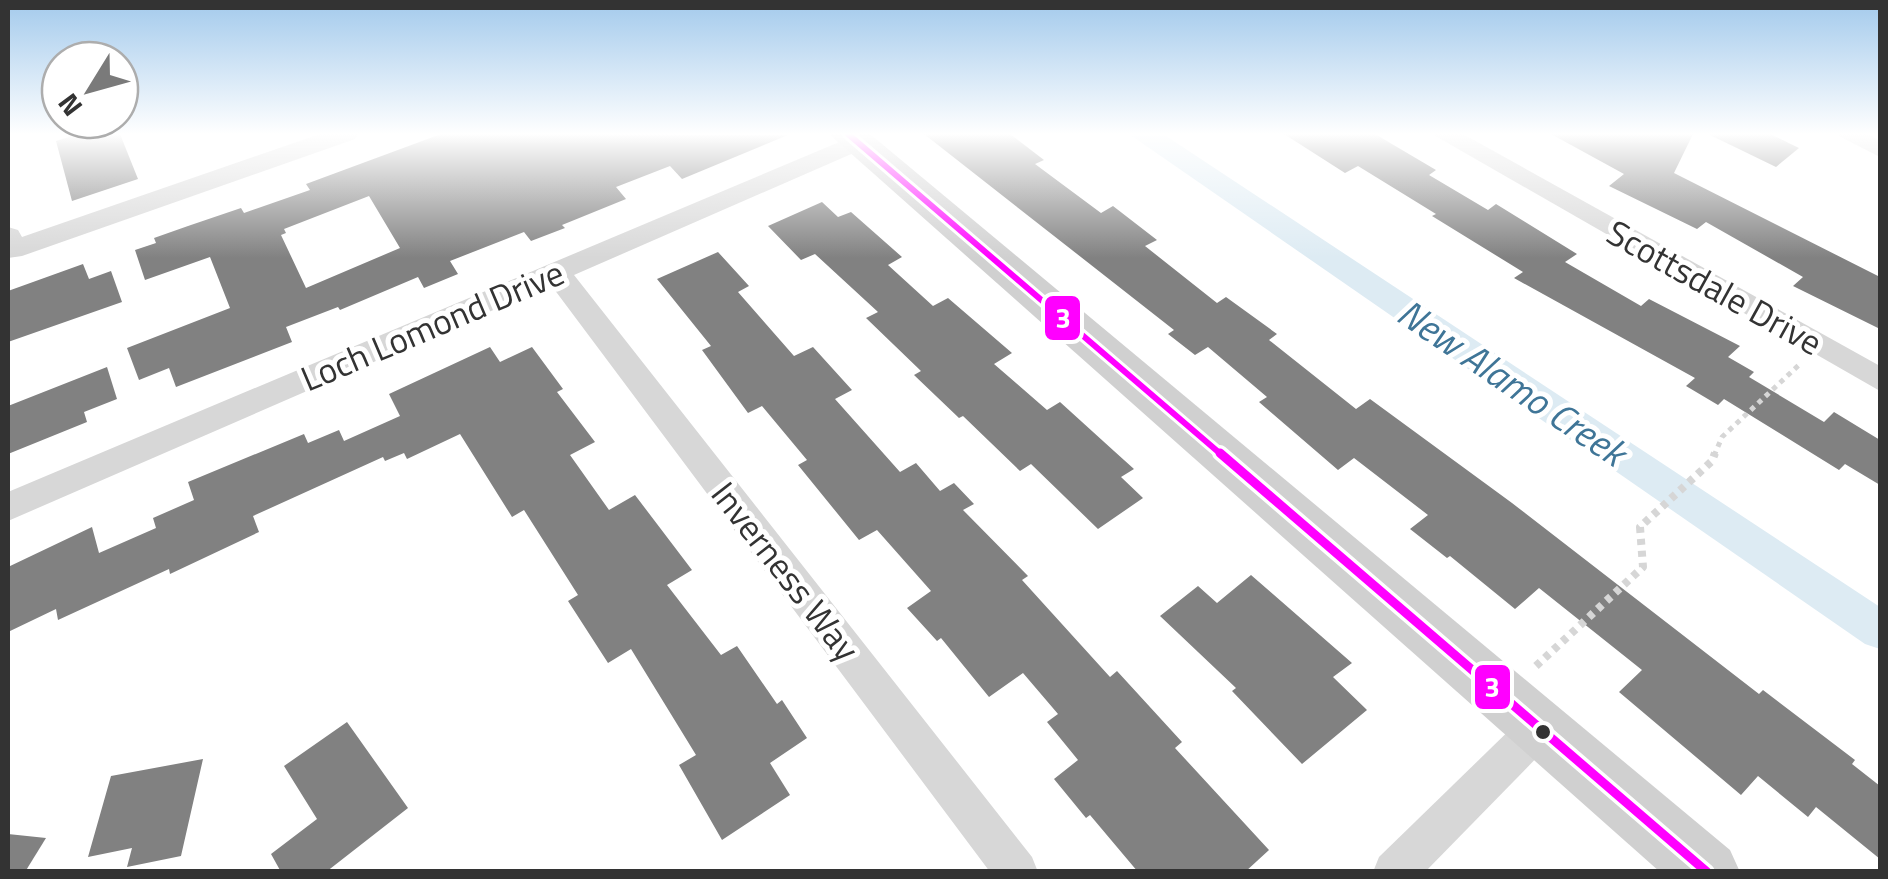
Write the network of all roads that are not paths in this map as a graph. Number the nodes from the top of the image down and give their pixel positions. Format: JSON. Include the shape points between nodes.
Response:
{"nodes":[{"id":1,"x":223,"y":175,"type":"edge"},
{"id":2,"x":772,"y":175,"type":"edge"},
{"id":3,"x":894,"y":175,"type":"edge"},
{"id":4,"x":1517,"y":175,"type":"edge"},
{"id":5,"x":9,"y":246,"type":"edge"},
{"id":6,"x":556,"y":272,"type":"junction"},
{"id":7,"x":1880,"y":380,"type":"edge"},
{"id":8,"x":8,"y":507,"type":"edge"},
{"id":9,"x":1521,"y":712,"type":"junction"},
{"id":10,"x":1017,"y":872,"type":"edge"},
{"id":11,"x":1394,"y":872,"type":"edge"},
{"id":12,"x":1708,"y":872,"type":"edge"}],
"edges":[{"from":1,"to":5,"type":"street"},
{"from":2,"to":6,"type":"street","name":"Loch Lomond Drive"},
{"from":3,"to":9,"type":"street"},
{"from":4,"to":7,"type":"street","name":"Scottsdale Drive"},
{"from":6,"to":8,"type":"street","name":"Loch Lomond Drive"},
{"from":6,"to":10,"type":"street","name":"Inverness Way"},
{"from":9,"to":11,"type":"street"},
{"from":9,"to":12,"type":"street"}]}
